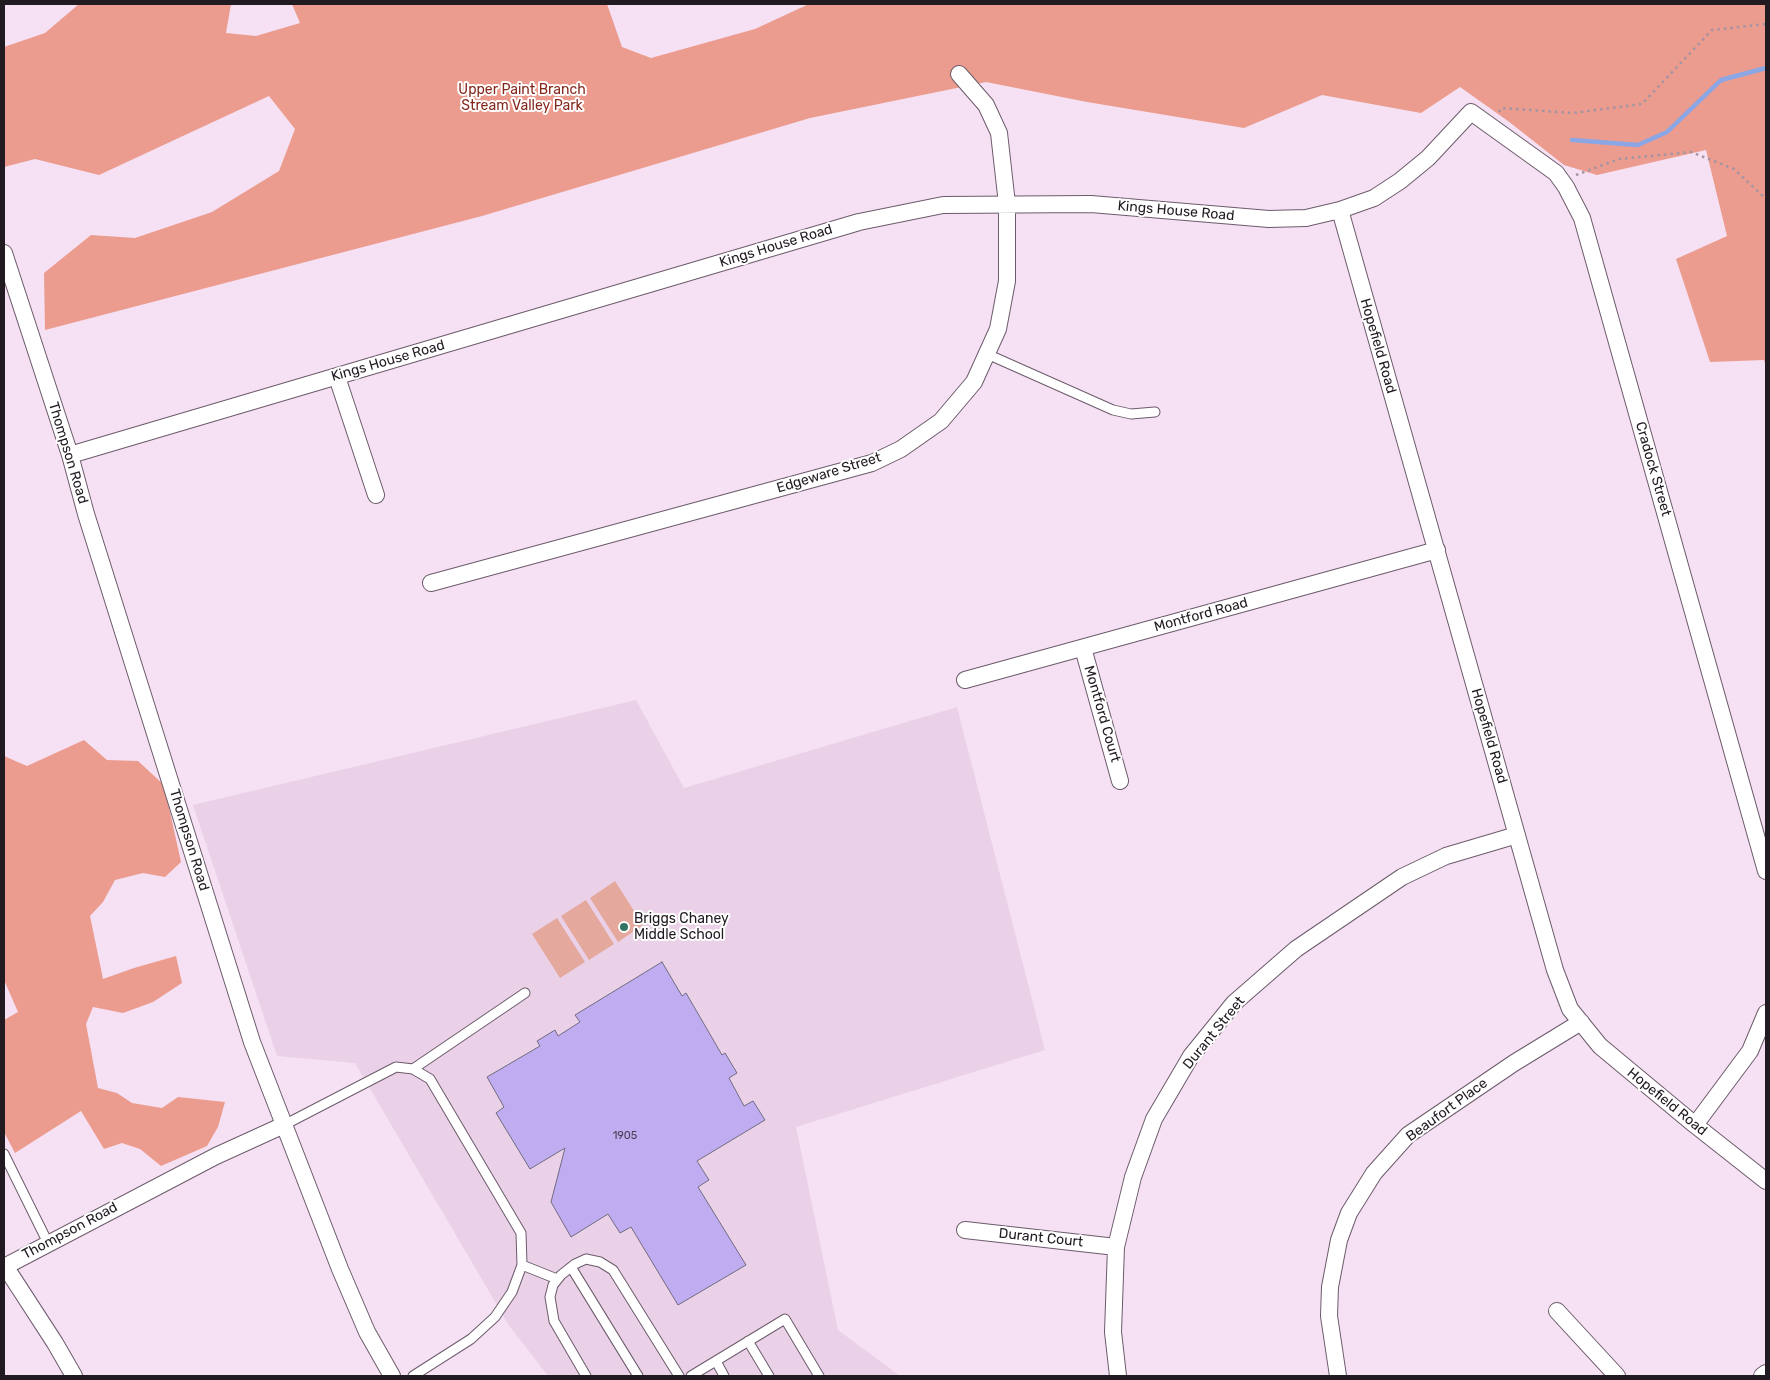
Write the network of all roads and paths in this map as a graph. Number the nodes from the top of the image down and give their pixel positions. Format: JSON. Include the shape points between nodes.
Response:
{"nodes":[{"id":1,"x":1766,"y":24,"type":"edge"},
{"id":2,"x":959,"y":74,"type":"dead end"},
{"id":3,"x":1471,"y":112,"type":"joint"},
{"id":4,"x":1491,"y":126,"type":"junction"},
{"id":5,"x":1563,"y":182,"type":"junction"},
{"id":6,"x":1766,"y":199,"type":"edge"},
{"id":7,"x":1007,"y":204,"type":"junction"},
{"id":8,"x":1340,"y":210,"type":"junction"},
{"id":9,"x":4,"y":253,"type":"edge"},
{"id":10,"x":986,"y":354,"type":"junction"},
{"id":11,"x":338,"y":376,"type":"junction"},
{"id":12,"x":1155,"y":412,"type":"dead end"},
{"id":13,"x":70,"y":454,"type":"junction"},
{"id":14,"x":376,"y":495,"type":"dead end"},
{"id":15,"x":1437,"y":550,"type":"junction"},
{"id":16,"x":431,"y":583,"type":"dead end"},
{"id":17,"x":1083,"y":648,"type":"junction"},
{"id":18,"x":966,"y":680,"type":"dead end"},
{"id":19,"x":1120,"y":781,"type":"dead end"},
{"id":20,"x":1517,"y":835,"type":"junction"},
{"id":21,"x":1766,"y":871,"type":"edge"},
{"id":22,"x":525,"y":993,"type":"dead end"},
{"id":23,"x":1766,"y":1013,"type":"edge"},
{"id":24,"x":1581,"y":1022,"type":"junction"},
{"id":25,"x":413,"y":1068,"type":"junction"},
{"id":26,"x":284,"y":1124,"type":"junction"},
{"id":27,"x":1695,"y":1125,"type":"junction"},
{"id":28,"x":4,"y":1154,"type":"edge"},
{"id":29,"x":1766,"y":1181,"type":"edge"},
{"id":30,"x":965,"y":1230,"type":"dead end"},
{"id":31,"x":48,"y":1243,"type":"junction"},
{"id":32,"x":1116,"y":1247,"type":"junction"},
{"id":33,"x":522,"y":1265,"type":"junction"},
{"id":34,"x":4,"y":1266,"type":"edge"},
{"id":35,"x":571,"y":1267,"type":"junction"},
{"id":36,"x":557,"y":1279,"type":"junction"},
{"id":37,"x":1557,"y":1311,"type":"dead end"},
{"id":38,"x":748,"y":1342,"type":"junction"},
{"id":39,"x":716,"y":1361,"type":"junction"},
{"id":40,"x":1766,"y":1373,"type":"edge"},
{"id":41,"x":74,"y":1376,"type":"edge"},
{"id":42,"x":392,"y":1376,"type":"edge"},
{"id":43,"x":413,"y":1376,"type":"edge"},
{"id":44,"x":586,"y":1376,"type":"edge"},
{"id":45,"x":638,"y":1376,"type":"edge"},
{"id":46,"x":679,"y":1376,"type":"edge"},
{"id":47,"x":691,"y":1376,"type":"edge"},
{"id":48,"x":724,"y":1376,"type":"edge"},
{"id":49,"x":769,"y":1376,"type":"edge"},
{"id":50,"x":819,"y":1376,"type":"edge"},
{"id":51,"x":1118,"y":1376,"type":"edge"},
{"id":52,"x":1338,"y":1376,"type":"edge"},
{"id":53,"x":1617,"y":1376,"type":"edge"},
{"id":54,"x":1762,"y":1376,"type":"edge"}],
"edges":[{"from":1,"to":4,"type":"path","via":[[1712,30],[1642,104],[1573,114],[1501,108]]},
{"from":2,"to":7,"type":"street","name":"Edgeware Street","via":[[986,105],[999,133]]},
{"from":3,"to":4,"type":"street","name":"Cradock Street"},
{"from":3,"to":8,"type":"street","name":"Kings House Road","via":[[1428,158],[1400,181],[1374,198]]},
{"from":4,"to":5,"type":"street","name":"Cradock Street","via":[[1556,173]]},
{"from":5,"to":6,"type":"path","via":[[1619,159],[1691,152],[1734,169]]},
{"from":5,"to":21,"type":"street","name":"Cradock Street","via":[[1582,218]]},
{"from":7,"to":8,"type":"street","name":"Kings House Road","via":[[1092,204],[1269,219],[1306,218]]},
{"from":7,"to":10,"type":"street","name":"Edgeware Street","via":[[1007,281],[998,329]]},
{"from":7,"to":11,"type":"street","name":"Kings House Road","via":[[943,205],[859,222]]},
{"from":8,"to":15,"type":"street","name":"Hopefield Road"},
{"from":9,"to":13,"type":"street","name":"Thompson Road"},
{"from":10,"to":12,"type":"lane","via":[[1113,410],[1130,414]]},
{"from":10,"to":16,"type":"street","name":"Edgeware Street","via":[[974,382],[941,421],[901,449],[872,462]]},
{"from":11,"to":13,"type":"street","name":"Kings House Road"},
{"from":11,"to":14,"type":"street"},
{"from":13,"to":26,"type":"street","name":"Thompson Road","via":[[252,1042]]},
{"from":15,"to":17,"type":"street","name":"Montford Road"},
{"from":15,"to":20,"type":"street","name":"Hopefield Road"},
{"from":17,"to":18,"type":"street","name":"Montford Road"},
{"from":17,"to":19,"type":"street","name":"Montford Court"},
{"from":20,"to":24,"type":"street","name":"Hopefield Road","via":[[1555,970],[1570,1009]]},
{"from":20,"to":32,"type":"street","name":"Durant Street","via":[[1446,856],[1402,878],[1296,949],[1234,1003],[1191,1056],[1154,1119],[1133,1177]]},
{"from":22,"to":25,"type":"lane"},
{"from":23,"to":27,"type":"street","via":[[1750,1051]]},
{"from":24,"to":27,"type":"street","name":"Hopefield Road","via":[[1600,1046]]},
{"from":24,"to":52,"type":"street","name":"Beaufort Place","via":[[1408,1135],[1374,1173],[1349,1213],[1339,1240],[1330,1287],[1329,1316]]},
{"from":25,"to":26,"type":"lane","via":[[396,1067]]},
{"from":25,"to":33,"type":"lane","via":[[430,1079],[521,1233]]},
{"from":26,"to":31,"type":"street","name":"Thompson Road"},
{"from":26,"to":42,"type":"street","via":[[340,1269]]},
{"from":27,"to":29,"type":"street","name":"Hopefield Road"},
{"from":28,"to":31,"type":"lane"},
{"from":30,"to":32,"type":"street","name":"Durant Court"},
{"from":31,"to":34,"type":"street","name":"Thompson Road"},
{"from":32,"to":51,"type":"street","name":"Durant Street","via":[[1113,1332]]},
{"from":33,"to":36,"type":"lane"},
{"from":33,"to":43,"type":"lane","via":[[512,1292],[494,1317],[471,1339]]},
{"from":34,"to":41,"type":"street"},
{"from":35,"to":36,"type":"lane"},
{"from":35,"to":45,"type":"lane"},
{"from":35,"to":46,"type":"lane","via":[[586,1259],[600,1262],[613,1270]]},
{"from":36,"to":44,"type":"lane","via":[[550,1297],[554,1321]]},
{"from":37,"to":53,"type":"street"},
{"from":38,"to":39,"type":"lane"},
{"from":38,"to":49,"type":"lane"},
{"from":38,"to":50,"type":"lane","via":[[785,1319]]},
{"from":39,"to":47,"type":"lane"},
{"from":39,"to":48,"type":"lane"},
{"from":40,"to":54,"type":"street"}]}
